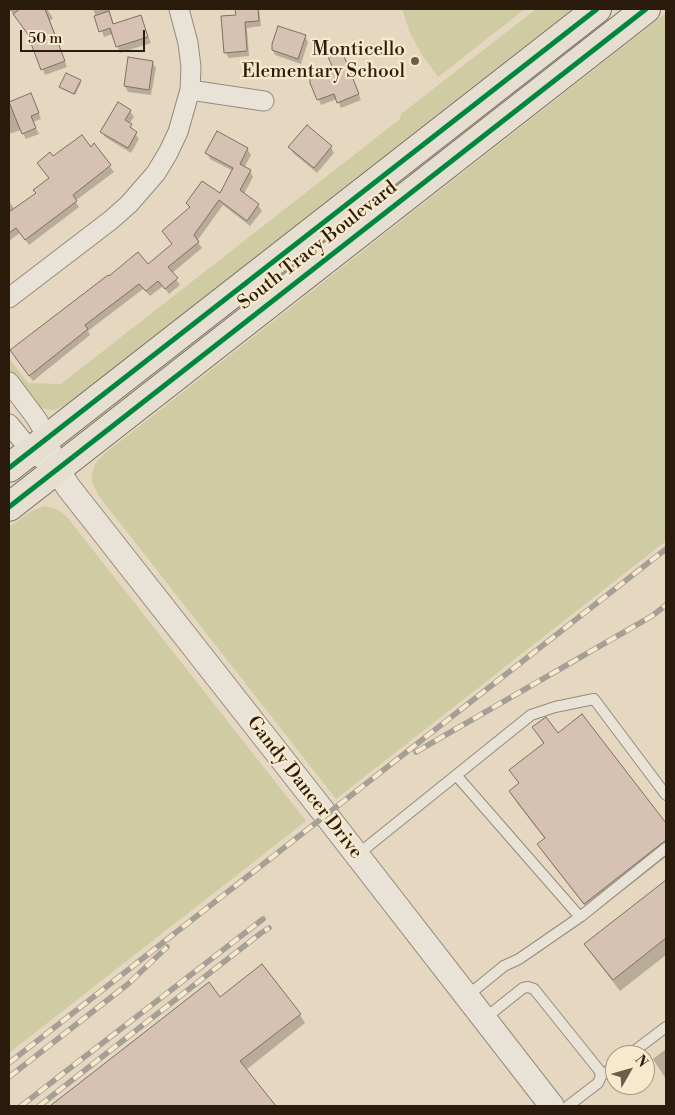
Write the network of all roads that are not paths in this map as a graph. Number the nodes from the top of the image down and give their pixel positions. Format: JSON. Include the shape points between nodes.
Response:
{"nodes":[{"id":1,"x":179,"y":9,"type":"edge"},
{"id":2,"x":596,"y":9,"type":"edge"},
{"id":3,"x":646,"y":9,"type":"edge"},
{"id":4,"x":190,"y":90,"type":"junction"},
{"id":5,"x":264,"y":101,"type":"dead end"},
{"id":6,"x":9,"y":298,"type":"edge"},
{"id":7,"x":9,"y":382,"type":"edge"},
{"id":8,"x":9,"y":424,"type":"edge"},
{"id":9,"x":40,"y":444,"type":"junction"},
{"id":10,"x":9,"y":468,"type":"edge"},
{"id":11,"x":57,"y":470,"type":"junction"},
{"id":12,"x":9,"y":507,"type":"edge"},
{"id":13,"x":456,"y":775,"type":"junction"},
{"id":14,"x":666,"y":795,"type":"edge"},
{"id":15,"x":666,"y":848,"type":"edge"},
{"id":16,"x":357,"y":855,"type":"junction"},
{"id":17,"x":580,"y":918,"type":"junction"},
{"id":18,"x":466,"y":997,"type":"junction"},
{"id":19,"x":483,"y":1020,"type":"junction"},
{"id":20,"x":666,"y":1027,"type":"edge"},
{"id":21,"x":642,"y":1045,"type":"edge"},
{"id":22,"x":605,"y":1074,"type":"edge"},
{"id":23,"x":602,"y":1076,"type":"junction"},
{"id":24,"x":552,"y":1106,"type":"edge"},
{"id":25,"x":568,"y":1106,"type":"edge"}],
"edges":[{"from":1,"to":4,"type":"street","via":[[188,43]]},
{"from":2,"to":9,"type":"main road","name":"South Tracy Boulevard"},
{"from":3,"to":11,"type":"main road","name":"South Tracy Boulevard"},
{"from":4,"to":5,"type":"street"},
{"from":4,"to":6,"type":"street","via":[[178,132],[144,188],[111,220]]},
{"from":7,"to":9,"type":"street","via":[[36,418]]},
{"from":8,"to":9,"type":"street"},
{"from":9,"to":10,"type":"main road","name":"South Tracy Boulevard"},
{"from":9,"to":11,"type":"street"},
{"from":11,"to":12,"type":"main road","name":"South Tracy Boulevard"},
{"from":11,"to":16,"type":"street","name":"Gandy Dancer Drive"},
{"from":13,"to":14,"type":"lane","via":[[532,715],[594,699]]},
{"from":13,"to":16,"type":"lane"},
{"from":13,"to":17,"type":"lane"},
{"from":15,"to":17,"type":"lane"},
{"from":16,"to":18,"type":"street","name":"Gandy Dancer Drive"},
{"from":17,"to":18,"type":"lane","via":[[504,966]]},
{"from":18,"to":19,"type":"street","name":"Gandy Dancer Drive"},
{"from":19,"to":23,"type":"lane","via":[[523,988],[534,989]]},
{"from":19,"to":24,"type":"street","name":"Gandy Dancer Drive"},
{"from":20,"to":21,"type":"lane"},
{"from":22,"to":23,"type":"lane"},
{"from":23,"to":25,"type":"lane","via":[[598,1083]]}]}
